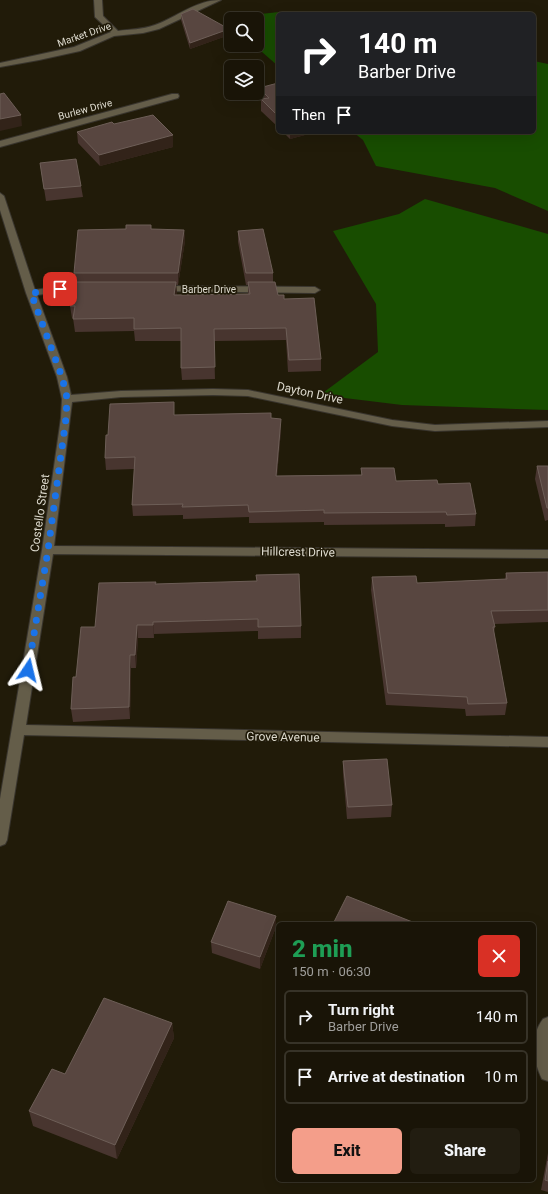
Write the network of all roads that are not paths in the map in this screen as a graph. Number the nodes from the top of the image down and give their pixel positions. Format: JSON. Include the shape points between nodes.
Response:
{"nodes":[{"id":1,"x":98,"y":0,"type":"edge"},
{"id":2,"x":217,"y":0,"type":"edge"},
{"id":3,"x":116,"y":33,"type":"junction"},
{"id":4,"x":0,"y":65,"type":"edge"},
{"id":5,"x":175,"y":96,"type":"dead end"},
{"id":6,"x":0,"y":144,"type":"edge"},
{"id":7,"x":0,"y":196,"type":"edge"},
{"id":8,"x":100,"y":289,"type":"edge"},
{"id":9,"x":147,"y":289,"type":"edge"},
{"id":10,"x":315,"y":290,"type":"dead end"},
{"id":11,"x":31,"y":293,"type":"junction"},
{"id":12,"x":67,"y":398,"type":"junction"},
{"id":13,"x":548,"y":424,"type":"edge"},
{"id":14,"x":48,"y":550,"type":"junction"},
{"id":15,"x":548,"y":554,"type":"edge"},
{"id":16,"x":17,"y":730,"type":"junction"},
{"id":17,"x":548,"y":742,"type":"edge"},
{"id":18,"x":0,"y":840,"type":"edge"},
{"id":19,"x":548,"y":1024,"type":"edge"},
{"id":20,"x":548,"y":1074,"type":"edge"}],
"edges":[{"from":1,"to":3,"type":"street","via":[[99,17]]},
{"from":2,"to":3,"type":"street","name":"Market Drive","via":[[147,30]]},
{"from":3,"to":4,"type":"street","name":"Market Drive","via":[[77,49]]},
{"from":5,"to":6,"type":"street","name":"Burlew Drive"},
{"from":7,"to":11,"type":"street","name":"Costello Street"},
{"from":8,"to":11,"type":"street","via":[[60,289]]},
{"from":9,"to":10,"type":"street","name":"Barber Drive"},
{"from":11,"to":12,"type":"street","name":"Costello Street","via":[[62,377]]},
{"from":12,"to":13,"type":"street","name":"Dayton Drive","via":[[121,394],[248,393],[392,423],[435,428]]},
{"from":12,"to":14,"type":"street","name":"Costello Street"},
{"from":14,"to":15,"type":"street","name":"Hillcrest Drive"},
{"from":14,"to":16,"type":"street","name":"Costello Street"},
{"from":16,"to":17,"type":"street","name":"Grove Avenue"},
{"from":16,"to":18,"type":"street","name":"Costello Street"},
{"from":19,"to":20,"type":"street","via":[[540,1046],[543,1066]]}]}
